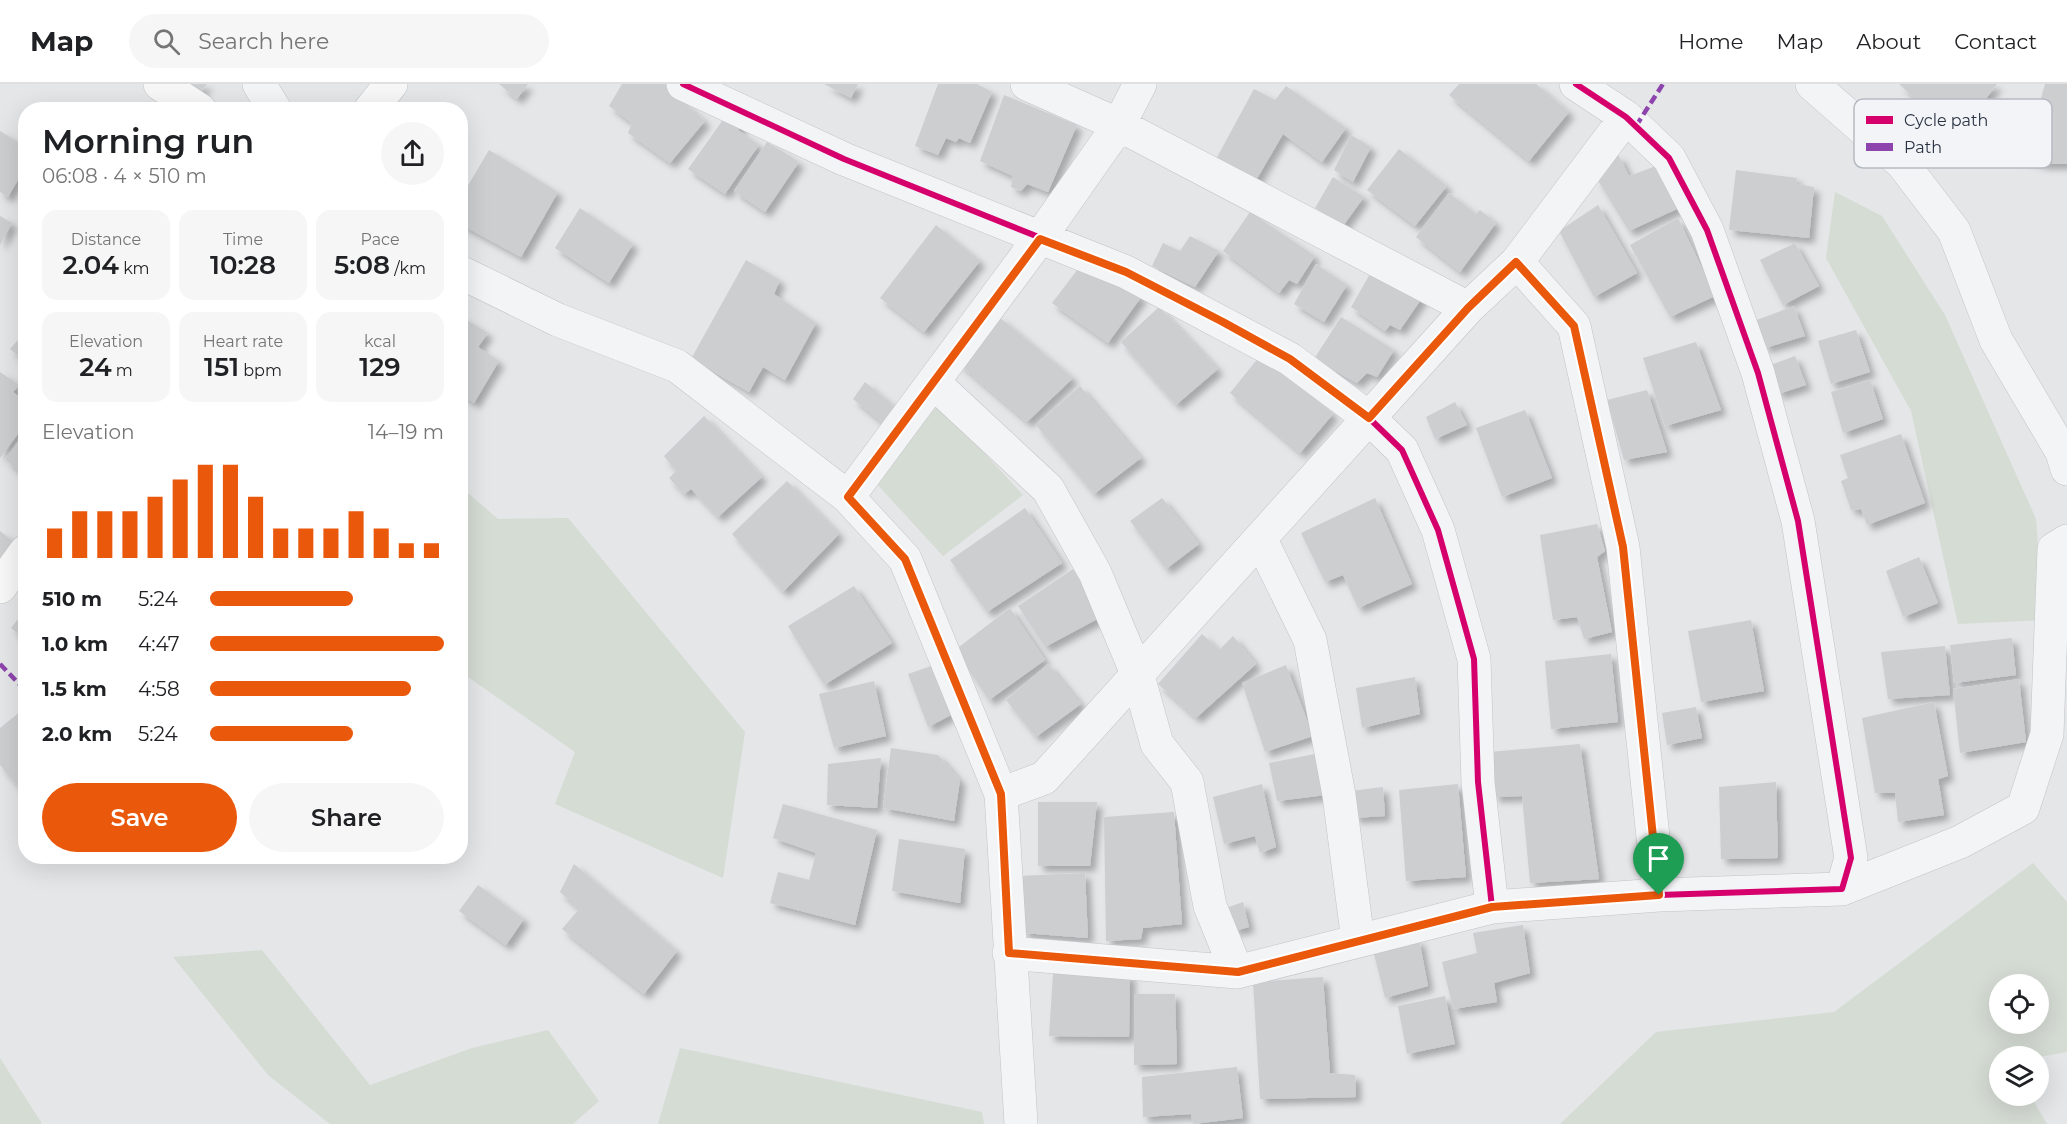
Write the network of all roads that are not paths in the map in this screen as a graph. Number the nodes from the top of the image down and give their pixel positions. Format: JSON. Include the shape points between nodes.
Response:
{"nodes":[{"id":1,"x":160,"y":84,"type":"edge"},
{"id":2,"x":259,"y":84,"type":"edge"},
{"id":3,"x":391,"y":84,"type":"edge"},
{"id":4,"x":683,"y":84,"type":"edge"},
{"id":5,"x":1027,"y":84,"type":"edge"},
{"id":6,"x":1140,"y":84,"type":"edge"},
{"id":7,"x":1576,"y":84,"type":"edge"},
{"id":8,"x":1812,"y":84,"type":"edge"},
{"id":9,"x":188,"y":102,"type":"edge"},
{"id":10,"x":270,"y":102,"type":"edge"},
{"id":11,"x":376,"y":102,"type":"edge"},
{"id":12,"x":1626,"y":117,"type":"junction"},
{"id":13,"x":1854,"y":121,"type":"edge"},
{"id":14,"x":1119,"y":125,"type":"junction"},
{"id":15,"x":1906,"y":168,"type":"edge"},
{"id":16,"x":1040,"y":239,"type":"junction"},
{"id":17,"x":1516,"y":262,"type":"junction"},
{"id":18,"x":468,"y":276,"type":"edge"},
{"id":19,"x":1468,"y":308,"type":"junction"},
{"id":20,"x":933,"y":382,"type":"junction"},
{"id":21,"x":1369,"y":418,"type":"junction"},
{"id":22,"x":2067,"y":469,"type":"edge"},
{"id":23,"x":848,"y":497,"type":"junction"},
{"id":24,"x":1261,"y":540,"type":"junction"},
{"id":25,"x":2067,"y":541,"type":"edge"},
{"id":26,"x":18,"y":562,"type":"edge"},
{"id":27,"x":0,"y":587,"type":"edge"},
{"id":28,"x":1138,"y":676,"type":"junction"},
{"id":29,"x":1001,"y":794,"type":"junction"},
{"id":30,"x":1842,"y":889,"type":"junction"},
{"id":31,"x":1659,"y":895,"type":"junction"},
{"id":32,"x":1492,"y":907,"type":"junction"},
{"id":33,"x":1358,"y":941,"type":"junction"},
{"id":34,"x":1009,"y":953,"type":"junction"},
{"id":35,"x":1238,"y":972,"type":"junction"},
{"id":36,"x":1021,"y":1124,"type":"edge"}],
"edges":[{"from":1,"to":9,"type":"main road"},
{"from":2,"to":10,"type":"street"},
{"from":3,"to":11,"type":"main road"},
{"from":4,"to":16,"type":"street","via":[[844,159]]},
{"from":5,"to":14,"type":"street"},
{"from":6,"to":14,"type":"street"},
{"from":7,"to":12,"type":"street"},
{"from":8,"to":13,"type":"street"},
{"from":12,"to":17,"type":"street"},
{"from":12,"to":30,"type":"street","via":[[1669,158],[1707,230],[1758,374],[1798,521],[1851,858]]},
{"from":14,"to":16,"type":"street"},
{"from":14,"to":19,"type":"street"},
{"from":15,"to":22,"type":"street","via":[[1954,231],[1996,340],[2062,452]]},
{"from":16,"to":20,"type":"street"},
{"from":16,"to":21,"type":"street","via":[[1126,272],[1223,322],[1290,359]]},
{"from":17,"to":19,"type":"street"},
{"from":17,"to":31,"type":"street","via":[[1574,326],[1623,547]]},
{"from":18,"to":23,"type":"street","via":[[558,320],[677,366]]},
{"from":19,"to":21,"type":"street"},
{"from":20,"to":23,"type":"street"},
{"from":20,"to":28,"type":"street","via":[[1048,489],[1095,573]]},
{"from":21,"to":24,"type":"street"},
{"from":21,"to":32,"type":"street","via":[[1402,450],[1437,530],[1474,659],[1478,782]]},
{"from":23,"to":29,"type":"street","via":[[905,559]]},
{"from":24,"to":28,"type":"street"},
{"from":24,"to":33,"type":"street","via":[[1310,640],[1339,795]]},
{"from":25,"to":30,"type":"street","via":[[2054,549],[2047,734],[2023,808],[1960,842]]},
{"from":26,"to":27,"type":"main road"},
{"from":28,"to":29,"type":"street","via":[[1044,778]]},
{"from":28,"to":35,"type":"street","via":[[1157,744],[1187,782],[1210,906]]},
{"from":29,"to":34,"type":"street"},
{"from":30,"to":31,"type":"street"},
{"from":31,"to":32,"type":"street"},
{"from":32,"to":33,"type":"street"},
{"from":33,"to":35,"type":"street"},
{"from":34,"to":35,"type":"street"},
{"from":34,"to":36,"type":"street"}]}
